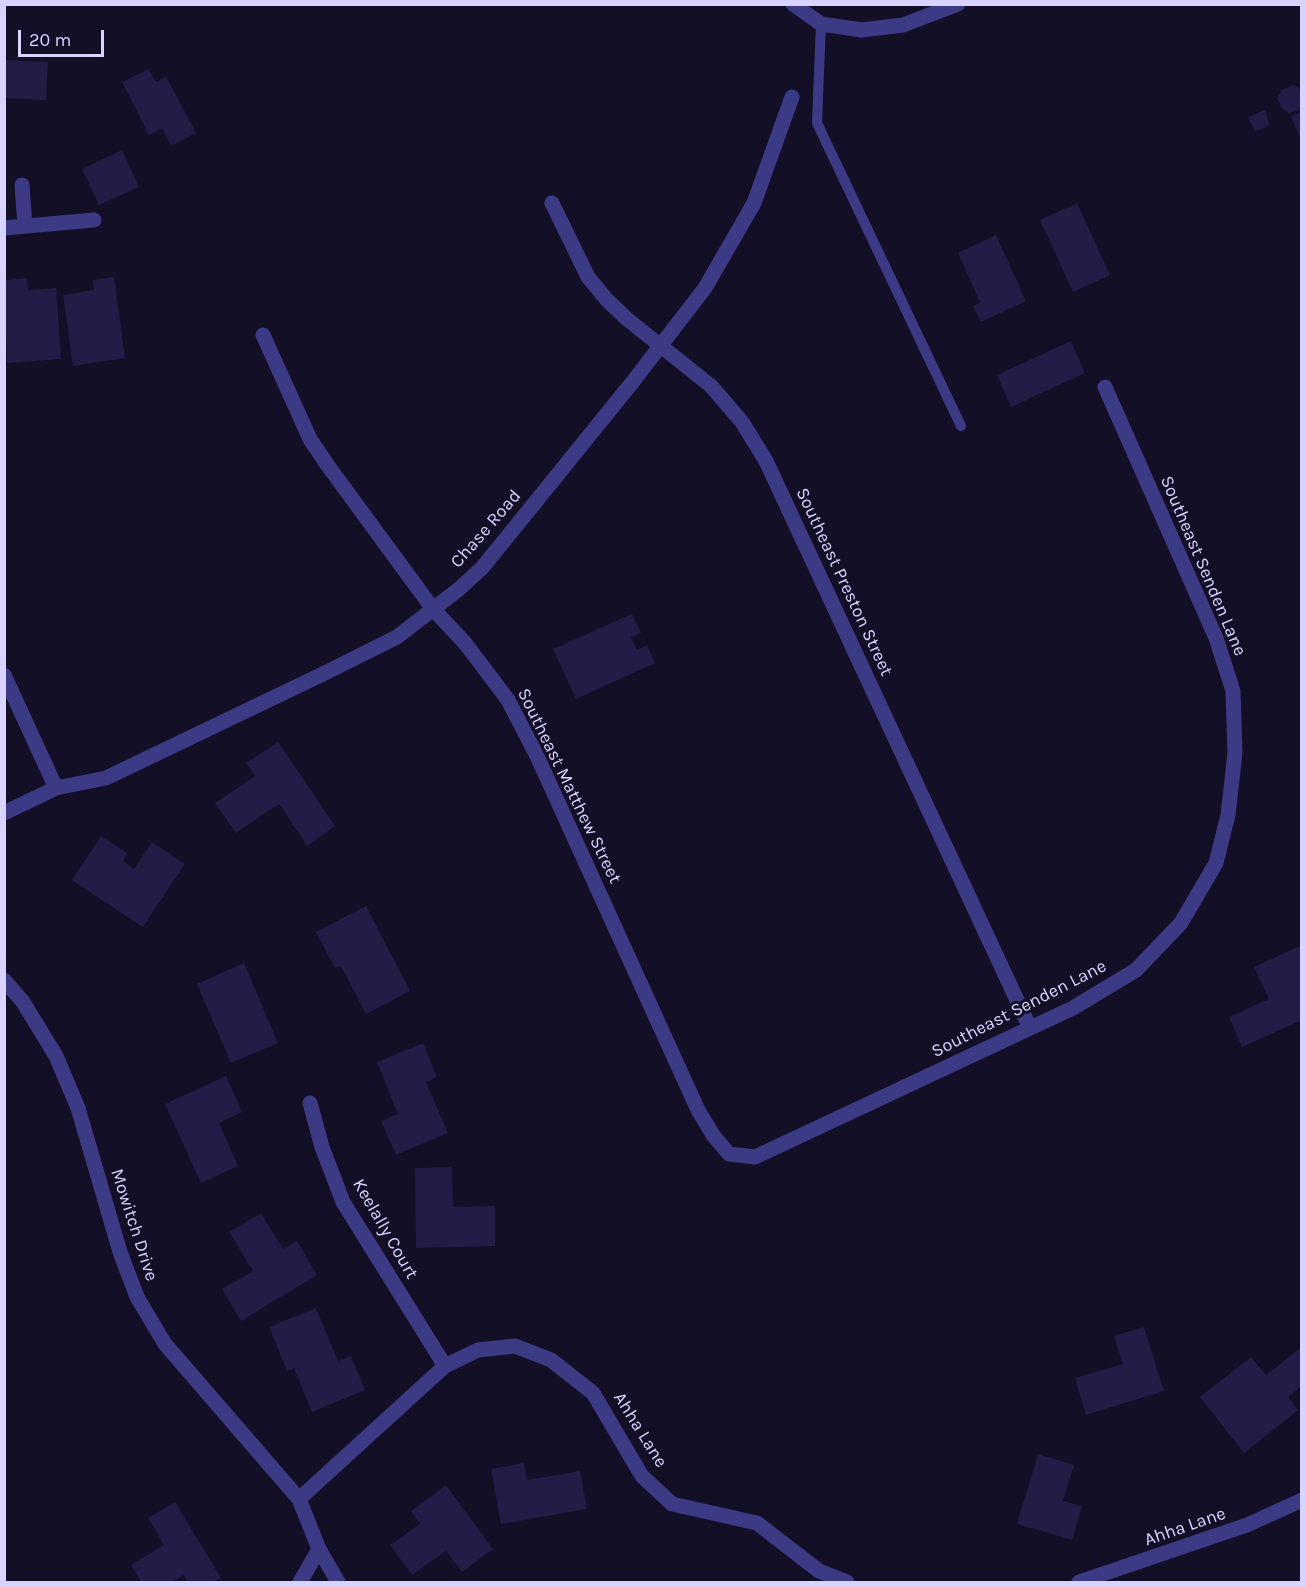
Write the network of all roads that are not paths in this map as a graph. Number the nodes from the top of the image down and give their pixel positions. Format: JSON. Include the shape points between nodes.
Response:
{"nodes":[{"id":1,"x":793,"y":4,"type":"edge"},
{"id":2,"x":958,"y":4,"type":"edge"},
{"id":3,"x":821,"y":24,"type":"junction"},
{"id":4,"x":792,"y":97,"type":"dead end"},
{"id":5,"x":22,"y":185,"type":"dead end"},
{"id":6,"x":552,"y":203,"type":"dead end"},
{"id":7,"x":94,"y":220,"type":"dead end"},
{"id":8,"x":25,"y":226,"type":"junction"},
{"id":9,"x":4,"y":228,"type":"edge"},
{"id":10,"x":263,"y":335,"type":"dead end"},
{"id":11,"x":660,"y":346,"type":"junction"},
{"id":12,"x":1105,"y":387,"type":"dead end"},
{"id":13,"x":961,"y":426,"type":"dead end"},
{"id":14,"x":434,"y":609,"type":"junction"},
{"id":15,"x":4,"y":675,"type":"edge"},
{"id":16,"x":56,"y":788,"type":"junction"},
{"id":17,"x":4,"y":813,"type":"edge"},
{"id":18,"x":4,"y":980,"type":"edge"},
{"id":19,"x":1030,"y":1028,"type":"junction"},
{"id":20,"x":310,"y":1102,"type":"dead end"},
{"id":21,"x":729,"y":1154,"type":"joint"},
{"id":22,"x":445,"y":1366,"type":"junction"},
{"id":23,"x":299,"y":1499,"type":"junction"},
{"id":24,"x":1302,"y":1500,"type":"edge"},
{"id":25,"x":319,"y":1549,"type":"junction"},
{"id":26,"x":300,"y":1582,"type":"edge"},
{"id":27,"x":338,"y":1582,"type":"edge"},
{"id":28,"x":847,"y":1582,"type":"edge"},
{"id":29,"x":1079,"y":1582,"type":"edge"}],
"edges":[{"from":1,"to":3,"type":"street"},
{"from":2,"to":3,"type":"street","via":[[903,25],[862,30]]},
{"from":3,"to":13,"type":"lane","via":[[817,123]]},
{"from":4,"to":11,"type":"street","name":"Chase Road","via":[[754,203],[705,288]]},
{"from":5,"to":8,"type":"street"},
{"from":6,"to":11,"type":"street","name":"Southeast Preston Street","via":[[588,277],[627,319]]},
{"from":7,"to":8,"type":"street"},
{"from":8,"to":9,"type":"street"},
{"from":10,"to":14,"type":"street","name":"Southeast Matthew Street","via":[[310,439]]},
{"from":11,"to":14,"type":"street","name":"Chase Road","via":[[482,568]]},
{"from":11,"to":19,"type":"street","name":"Southeast Preston Street","via":[[711,386],[742,422],[766,461]]},
{"from":12,"to":19,"type":"street","name":"Southeast Senden Lane","via":[[1216,638],[1233,690],[1235,753],[1228,815],[1216,863],[1181,923],[1136,970],[1073,1008]]},
{"from":14,"to":16,"type":"street","name":"Chase Road","via":[[397,637],[106,778]]},
{"from":14,"to":21,"type":"street","name":"Southeast Matthew Street","via":[[508,700],[698,1110]]},
{"from":15,"to":16,"type":"street"},
{"from":16,"to":17,"type":"street","name":"Chase Road"},
{"from":18,"to":23,"type":"street","name":"Mowitch Drive","via":[[23,1002],[56,1056],[78,1108],[137,1297],[165,1344]]},
{"from":19,"to":21,"type":"street","name":"Southeast Senden Lane","via":[[755,1157]]},
{"from":20,"to":22,"type":"street","name":"Keelally Court","via":[[343,1202]]},
{"from":22,"to":23,"type":"street","name":"Ahha Lane"},
{"from":22,"to":28,"type":"street","name":"Ahha Lane","via":[[478,1350],[515,1346],[551,1360],[593,1393],[642,1476],[672,1504],[757,1523],[819,1571]]},
{"from":23,"to":25,"type":"street","name":"Mowitch Drive"},
{"from":24,"to":29,"type":"street","name":"Ahha Lane","via":[[1247,1526]]},
{"from":25,"to":26,"type":"street"},
{"from":25,"to":27,"type":"street","name":"Mowitch Drive"}]}
